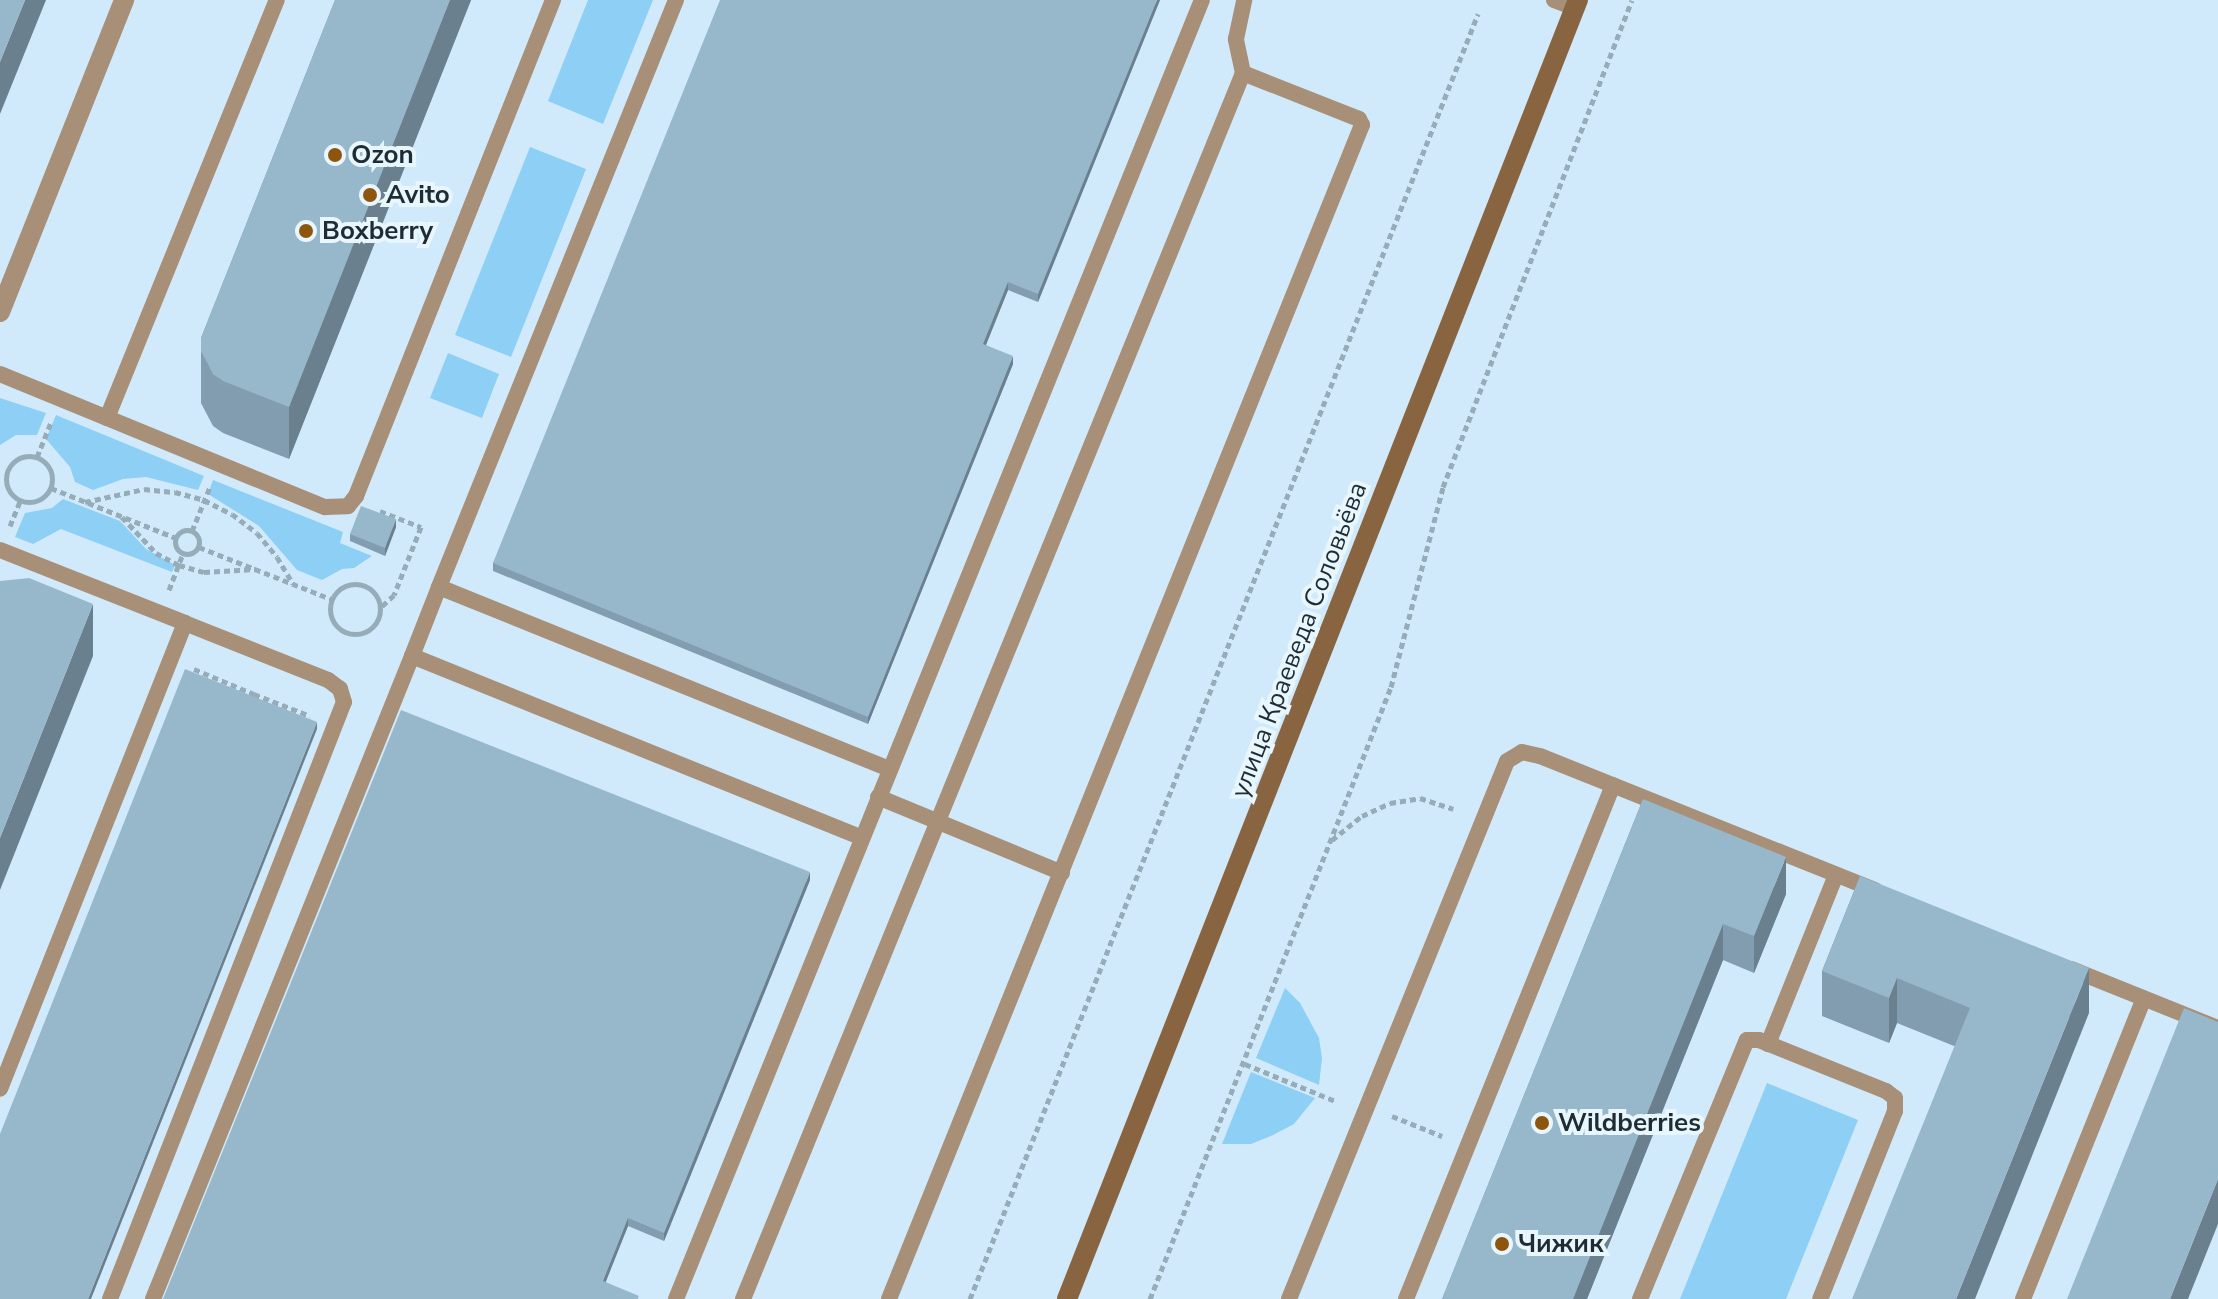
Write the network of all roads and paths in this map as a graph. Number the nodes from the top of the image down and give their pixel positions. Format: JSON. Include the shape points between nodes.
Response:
{"nodes":[{"id":1,"x":124,"y":0,"type":"edge"},
{"id":2,"x":277,"y":0,"type":"edge"},
{"id":3,"x":553,"y":0,"type":"edge"},
{"id":4,"x":676,"y":0,"type":"edge"},
{"id":5,"x":1202,"y":0,"type":"edge"},
{"id":6,"x":1244,"y":0,"type":"edge"},
{"id":7,"x":1554,"y":0,"type":"edge"},
{"id":8,"x":1632,"y":0,"type":"edge"},
{"id":9,"x":1576,"y":4,"type":"edge"},
{"id":10,"x":1478,"y":14,"type":"dead end"},
{"id":11,"x":1243,"y":73,"type":"junction"},
{"id":12,"x":0,"y":312,"type":"edge"},
{"id":13,"x":0,"y":374,"type":"edge"},
{"id":14,"x":60,"y":399,"type":"junction"},
{"id":15,"x":107,"y":418,"type":"junction"},
{"id":16,"x":37,"y":457,"type":"junction"},
{"id":17,"x":219,"y":464,"type":"junction"},
{"id":18,"x":0,"y":468,"type":"edge"},
{"id":19,"x":7,"y":471,"type":"junction"},
{"id":20,"x":51,"y":488,"type":"junction"},
{"id":21,"x":204,"y":500,"type":"junction"},
{"id":22,"x":353,"y":500,"type":"junction"},
{"id":23,"x":85,"y":502,"type":"junction"},
{"id":24,"x":122,"y":517,"type":"junction"},
{"id":25,"x":192,"y":531,"type":"junction"},
{"id":26,"x":176,"y":538,"type":"junction"},
{"id":27,"x":199,"y":547,"type":"junction"},
{"id":28,"x":0,"y":550,"type":"edge"},
{"id":29,"x":183,"y":553,"type":"junction"},
{"id":30,"x":179,"y":565,"type":"junction"},
{"id":31,"x":256,"y":569,"type":"junction"},
{"id":32,"x":293,"y":584,"type":"junction"},
{"id":33,"x":439,"y":587,"type":"junction"},
{"id":34,"x":331,"y":599,"type":"junction"},
{"id":35,"x":381,"y":607,"type":"junction"},
{"id":36,"x":159,"y":613,"type":"junction"},
{"id":37,"x":185,"y":623,"type":"junction"},
{"id":38,"x":412,"y":656,"type":"junction"},
{"id":39,"x":204,"y":674,"type":"edge"},
{"id":40,"x":254,"y":694,"type":"junction"},
{"id":41,"x":251,"y":703,"type":"edge"},
{"id":42,"x":314,"y":717,"type":"edge"},
{"id":43,"x":890,"y":769,"type":"junction"},
{"id":44,"x":1613,"y":785,"type":"junction"},
{"id":45,"x":878,"y":797,"type":"junction"},
{"id":46,"x":1453,"y":809,"type":"dead end"},
{"id":47,"x":938,"y":821,"type":"junction"},
{"id":48,"x":862,"y":838,"type":"junction"},
{"id":49,"x":1331,"y":841,"type":"junction"},
{"id":50,"x":1062,"y":873,"type":"junction"},
{"id":51,"x":1836,"y":875,"type":"junction"},
{"id":52,"x":1894,"y":898,"type":"edge"},
{"id":53,"x":2056,"y":963,"type":"edge"},
{"id":54,"x":2144,"y":998,"type":"junction"},
{"id":55,"x":2218,"y":1028,"type":"edge"},
{"id":56,"x":1768,"y":1044,"type":"junction"},
{"id":57,"x":1245,"y":1064,"type":"junction"},
{"id":58,"x":0,"y":1089,"type":"edge"},
{"id":59,"x":1335,"y":1101,"type":"dead end"},
{"id":60,"x":1388,"y":1114,"type":"dead end"},
{"id":61,"x":1454,"y":1141,"type":"dead end"},
{"id":62,"x":110,"y":1299,"type":"edge"},
{"id":63,"x":153,"y":1299,"type":"edge"},
{"id":64,"x":676,"y":1299,"type":"edge"},
{"id":65,"x":743,"y":1299,"type":"edge"},
{"id":66,"x":889,"y":1299,"type":"edge"},
{"id":67,"x":970,"y":1299,"type":"edge"},
{"id":68,"x":1067,"y":1299,"type":"edge"},
{"id":69,"x":1150,"y":1299,"type":"edge"},
{"id":70,"x":1289,"y":1299,"type":"edge"},
{"id":71,"x":1406,"y":1299,"type":"edge"},
{"id":72,"x":1640,"y":1299,"type":"edge"},
{"id":73,"x":1820,"y":1299,"type":"edge"},
{"id":74,"x":2023,"y":1299,"type":"edge"}],
"edges":[{"from":1,"to":12,"type":"street"},
{"from":2,"to":15,"type":"lane"},
{"from":3,"to":22,"type":"lane"},
{"from":4,"to":33,"type":"lane"},
{"from":5,"to":43,"type":"lane"},
{"from":6,"to":11,"type":"lane","via":[[1236,39]]},
{"from":7,"to":9,"type":"lane"},
{"from":8,"to":49,"type":"path","via":[[1443,487],[1391,687]]},
{"from":9,"to":68,"type":"main road","name":"улица Краеведа Соловьёва"},
{"from":10,"to":67,"type":"path"},
{"from":11,"to":47,"type":"lane"},
{"from":11,"to":50,"type":"lane","via":[[1359,119],[1362,125]]},
{"from":13,"to":14,"type":"lane"},
{"from":14,"to":15,"type":"lane"},
{"from":14,"to":16,"type":"path"},
{"from":15,"to":17,"type":"lane"},
{"from":16,"to":19,"type":"path","via":[[22,457]]},
{"from":16,"to":20,"type":"path","via":[[50,467]]},
{"from":17,"to":21,"type":"path"},
{"from":17,"to":22,"type":"lane","via":[[325,507],[337,509]]},
{"from":18,"to":19,"type":"path"},
{"from":19,"to":20,"type":"path","via":[[8,491],[25,503],[45,497]]},
{"from":20,"to":23,"type":"path"},
{"from":21,"to":23,"type":"path","via":[[144,489]]},
{"from":21,"to":25,"type":"path"},
{"from":21,"to":32,"type":"path","via":[[257,533]]},
{"from":22,"to":35,"type":"path","via":[[421,527],[394,595]]},
{"from":23,"to":24,"type":"path"},
{"from":24,"to":26,"type":"path"},
{"from":24,"to":30,"type":"path","via":[[156,553]]},
{"from":25,"to":26,"type":"path"},
{"from":25,"to":27,"type":"path"},
{"from":26,"to":29,"type":"path"},
{"from":27,"to":29,"type":"path"},
{"from":27,"to":31,"type":"path"},
{"from":28,"to":36,"type":"lane"},
{"from":29,"to":30,"type":"path"},
{"from":30,"to":31,"type":"path","via":[[217,573]]},
{"from":30,"to":36,"type":"path"},
{"from":31,"to":32,"type":"path"},
{"from":32,"to":34,"type":"path"},
{"from":33,"to":38,"type":"lane"},
{"from":33,"to":43,"type":"lane"},
{"from":34,"to":35,"type":"path","via":[[347,584],[359,583],[369,587]]},
{"from":34,"to":35,"type":"path","via":[[333,621],[351,634],[372,628]]},
{"from":36,"to":37,"type":"lane"},
{"from":37,"to":58,"type":"lane"},
{"from":37,"to":62,"type":"lane","via":[[328,680],[340,689],[344,702]]},
{"from":38,"to":48,"type":"lane"},
{"from":38,"to":63,"type":"lane"},
{"from":39,"to":40,"type":"path"},
{"from":40,"to":41,"type":"path"},
{"from":40,"to":42,"type":"path"},
{"from":43,"to":45,"type":"lane"},
{"from":44,"to":51,"type":"lane"},
{"from":44,"to":70,"type":"lane","via":[[1540,756],[1522,752],[1507,761]]},
{"from":44,"to":71,"type":"lane"},
{"from":45,"to":47,"type":"lane"},
{"from":45,"to":48,"type":"lane"},
{"from":46,"to":49,"type":"path","via":[[1420,798],[1390,803],[1362,816]]},
{"from":47,"to":50,"type":"lane"},
{"from":47,"to":65,"type":"lane"},
{"from":48,"to":64,"type":"lane"},
{"from":49,"to":57,"type":"path"},
{"from":50,"to":66,"type":"lane"},
{"from":51,"to":52,"type":"lane"},
{"from":51,"to":56,"type":"lane"},
{"from":53,"to":54,"type":"lane"},
{"from":54,"to":55,"type":"lane"},
{"from":54,"to":74,"type":"lane"},
{"from":56,"to":72,"type":"lane","via":[[1747,1040],[1741,1049]]},
{"from":56,"to":73,"type":"lane","via":[[1895,1098],[1895,1111]]},
{"from":57,"to":59,"type":"path"},
{"from":57,"to":69,"type":"path"},
{"from":60,"to":61,"type":"path"}]}
